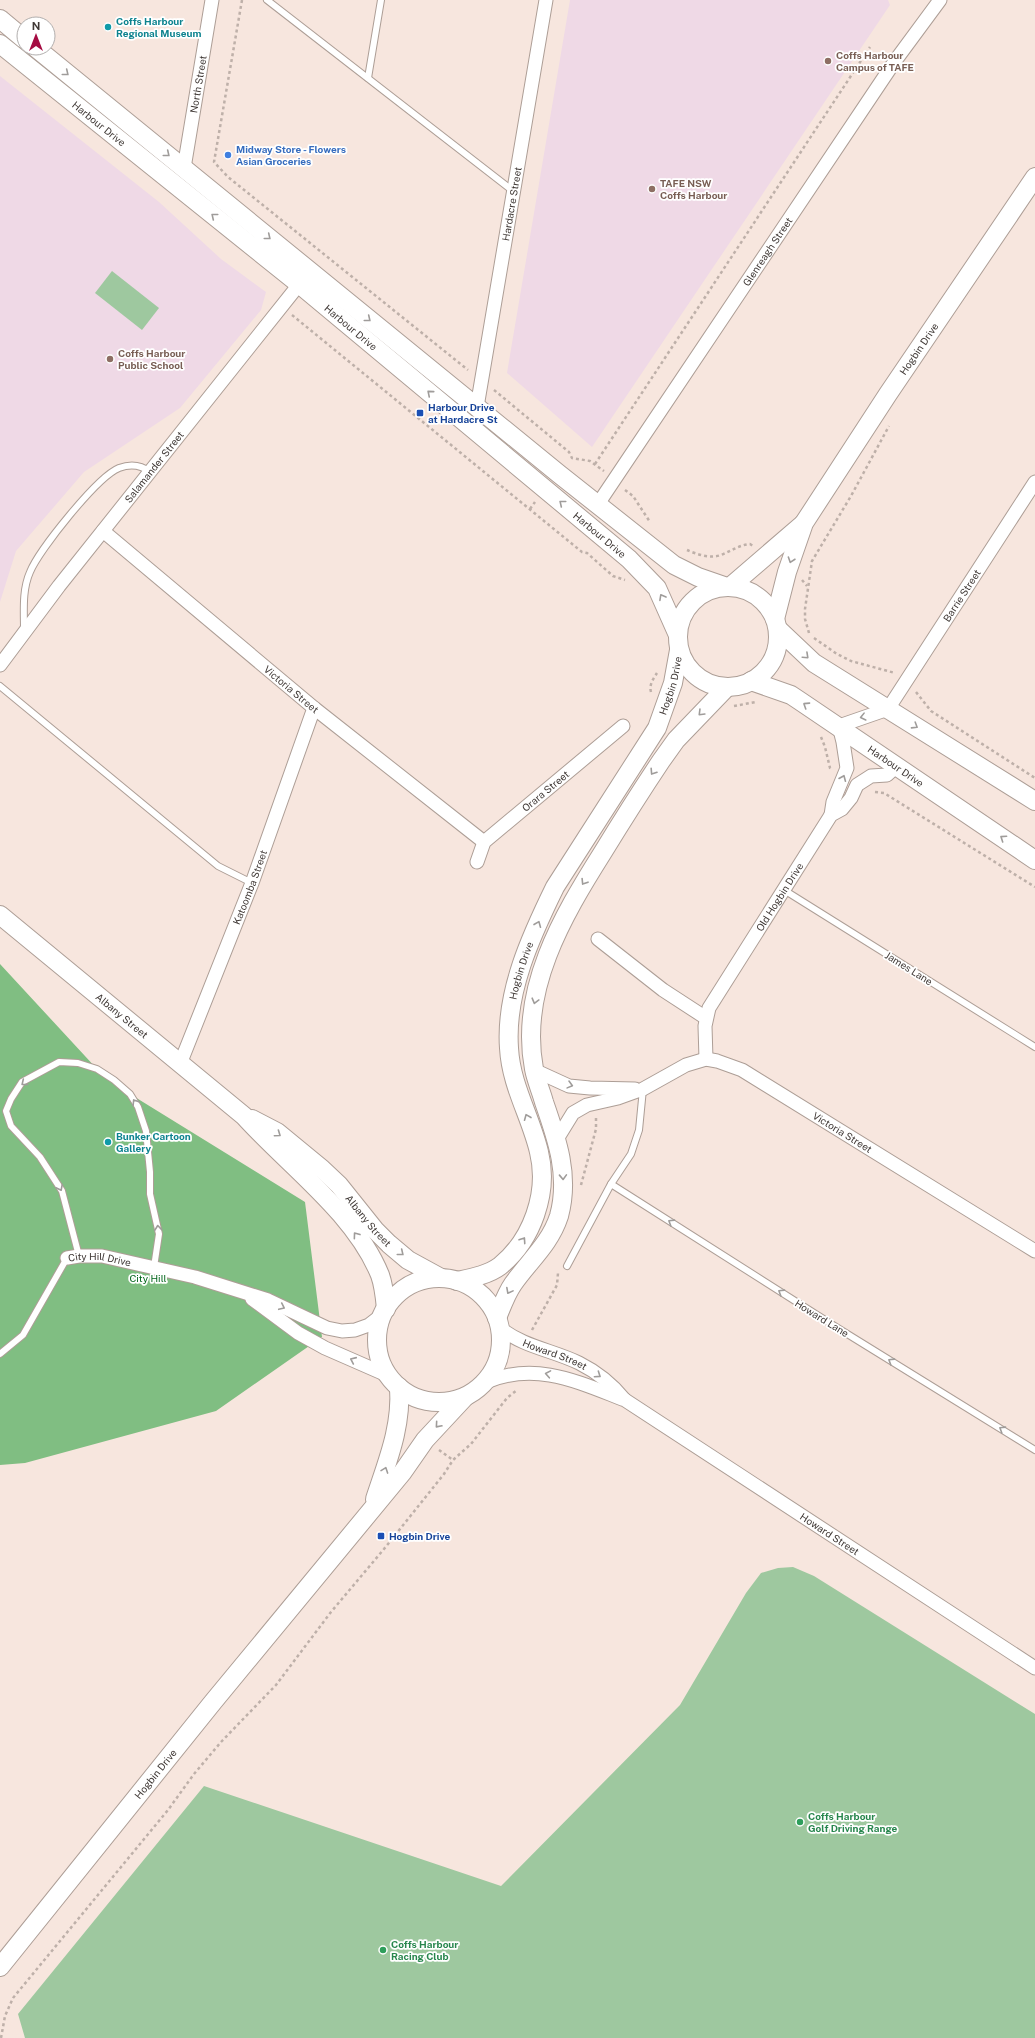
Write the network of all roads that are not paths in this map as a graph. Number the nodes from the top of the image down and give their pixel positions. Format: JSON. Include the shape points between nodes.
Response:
{"nodes":[{"id":1,"x":212,"y":0,"type":"edge"},
{"id":2,"x":267,"y":0,"type":"edge"},
{"id":3,"x":381,"y":0,"type":"edge"},
{"id":4,"x":546,"y":0,"type":"edge"},
{"id":5,"x":940,"y":0,"type":"edge"},
{"id":6,"x":0,"y":19,"type":"edge"},
{"id":7,"x":16,"y":32,"type":"edge"},
{"id":8,"x":0,"y":44,"type":"edge"},
{"id":9,"x":46,"y":56,"type":"edge"},
{"id":10,"x":368,"y":78,"type":"junction"},
{"id":11,"x":184,"y":168,"type":"junction"},
{"id":12,"x":1035,"y":177,"type":"edge"},
{"id":13,"x":514,"y":191,"type":"junction"},
{"id":14,"x":304,"y":278,"type":"junction"},
{"id":15,"x":477,"y":407,"type":"junction"},
{"id":16,"x":150,"y":472,"type":"junction"},
{"id":17,"x":1035,"y":482,"type":"edge"},
{"id":18,"x":598,"y":504,"type":"junction"},
{"id":19,"x":804,"y":523,"type":"junction"},
{"id":20,"x":103,"y":531,"type":"junction"},
{"id":21,"x":727,"y":586,"type":"junction"},
{"id":22,"x":776,"y":624,"type":"junction"},
{"id":23,"x":24,"y":633,"type":"junction"},
{"id":24,"x":678,"y":642,"type":"junction"},
{"id":25,"x":0,"y":665,"type":"edge"},
{"id":26,"x":751,"y":681,"type":"junction"},
{"id":27,"x":0,"y":686,"type":"edge"},
{"id":28,"x":727,"y":687,"type":"junction"},
{"id":29,"x":314,"y":708,"type":"junction"},
{"id":30,"x":888,"y":709,"type":"junction"},
{"id":31,"x":623,"y":726,"type":"dead end"},
{"id":32,"x":839,"y":726,"type":"junction"},
{"id":33,"x":897,"y":766,"type":"junction"},
{"id":34,"x":1034,"y":799,"type":"edge"},
{"id":35,"x":831,"y":815,"type":"junction"},
{"id":36,"x":484,"y":842,"type":"junction"},
{"id":37,"x":1035,"y":860,"type":"edge"},
{"id":38,"x":477,"y":862,"type":"dead end"},
{"id":39,"x":252,"y":883,"type":"junction"},
{"id":40,"x":783,"y":889,"type":"junction"},
{"id":41,"x":0,"y":915,"type":"edge"},
{"id":42,"x":598,"y":939,"type":"dead end"},
{"id":43,"x":706,"y":1018,"type":"junction"},
{"id":44,"x":1035,"y":1047,"type":"edge"},
{"id":45,"x":706,"y":1059,"type":"junction"},
{"id":46,"x":180,"y":1064,"type":"junction"},
{"id":47,"x":534,"y":1070,"type":"junction"},
{"id":48,"x":643,"y":1089,"type":"junction"},
{"id":49,"x":244,"y":1116,"type":"junction"},
{"id":50,"x":557,"y":1138,"type":"junction"},
{"id":51,"x":611,"y":1184,"type":"junction"},
{"id":52,"x":1035,"y":1250,"type":"edge"},
{"id":53,"x":73,"y":1257,"type":"junction"},
{"id":54,"x":567,"y":1266,"type":"dead end"},
{"id":55,"x":154,"y":1267,"type":"junction"},
{"id":56,"x":449,"y":1280,"type":"junction"},
{"id":57,"x":245,"y":1294,"type":"junction"},
{"id":58,"x":384,"y":1312,"type":"junction"},
{"id":59,"x":499,"y":1323,"type":"junction"},
{"id":60,"x":0,"y":1354,"type":"edge"},
{"id":61,"x":394,"y":1382,"type":"junction"},
{"id":62,"x":486,"y":1382,"type":"junction"},
{"id":63,"x":465,"y":1397,"type":"junction"},
{"id":64,"x":625,"y":1400,"type":"junction"},
{"id":65,"x":1035,"y":1450,"type":"edge"},
{"id":66,"x":372,"y":1507,"type":"junction"},
{"id":67,"x":1029,"y":1659,"type":"edge"},
{"id":68,"x":1035,"y":1668,"type":"edge"},
{"id":69,"x":0,"y":1967,"type":"edge"}],
"edges":[{"from":1,"to":11,"type":"street","name":"North Street"},
{"from":2,"to":10,"type":"lane"},
{"from":3,"to":10,"type":"lane"},
{"from":4,"to":13,"type":"street","name":"Hardacre Street"},
{"from":5,"to":18,"type":"street","name":"Glenreagh Street","via":[[895,61]]},
{"from":6,"to":7,"type":"main road"},
{"from":14,"to":8,"type":"main road","name":"Harbour Drive","one_way":true},
{"from":9,"to":11,"type":"main road","name":"Harbour Drive","one_way":true},
{"from":10,"to":13,"type":"lane"},
{"from":11,"to":14,"type":"main road","name":"Harbour Drive","one_way":true},
{"from":12,"to":19,"type":"main road","name":"Hogbin Drive"},
{"from":13,"to":15,"type":"street","name":"Hardacre Street"},
{"from":14,"to":15,"type":"main road","name":"Harbour Drive","one_way":true},
{"from":14,"to":16,"type":"street","name":"Salamander Street"},
{"from":24,"to":14,"type":"main road","name":"Harbour Drive","one_way":true,"via":[[657,588],[630,559]]},
{"from":15,"to":18,"type":"main road","name":"Harbour Drive"},
{"from":16,"to":20,"type":"street","name":"Salamander Street"},
{"from":16,"to":23,"type":"lane","via":[[141,466],[133,466],[122,467],[111,473],[57,532],[35,562],[28,577]]},
{"from":17,"to":30,"type":"street","name":"Barrie Street"},
{"from":18,"to":21,"type":"main road","name":"Harbour Drive","via":[[674,565],[698,577]]},
{"from":19,"to":21,"type":"main road","name":"Hogbin Drive"},
{"from":19,"to":22,"type":"main road","name":"Hogbin Drive","one_way":true,"via":[[787,572]]},
{"from":20,"to":23,"type":"street","name":"Salamander Street"},
{"from":20,"to":29,"type":"street","name":"Victoria Street"},
{"from":21,"to":22,"type":"main road","via":[[758,596],[768,606]]},
{"from":21,"to":24,"type":"main road","via":[[710,590],[697,597],[687,607],[680,619]]},
{"from":22,"to":26,"type":"main road","via":[[778,645],[773,660]]},
{"from":22,"to":30,"type":"main road","one_way":true,"via":[[814,663]]},
{"from":23,"to":25,"type":"street","name":"Salamander Street"},
{"from":24,"to":28,"type":"main road","via":[[686,665],[697,676],[711,684]]},
{"from":56,"to":24,"type":"main road","name":"Hogbin Drive","one_way":true,"via":[[479,1276],[499,1267],[528,1233],[536,1214],[542,1175],[540,1153],[517,1091],[509,1048],[509,1023],[516,985],[541,915],[555,887],[657,728],[673,682]]},
{"from":26,"to":28,"type":"main road"},
{"from":32,"to":26,"type":"main road","name":"Harbour Drive","one_way":true,"via":[[791,695]]},
{"from":27,"to":39,"type":"lane","via":[[218,866]]},
{"from":28,"to":47,"type":"main road","name":"Hogbin Drive","one_way":true,"via":[[676,740],[570,905],[546,959],[532,1012]]},
{"from":29,"to":36,"type":"street","name":"Victoria Street"},
{"from":29,"to":39,"type":"street","name":"Katoomba Street"},
{"from":30,"to":32,"type":"street","one_way":true},
{"from":30,"to":34,"type":"main road","one_way":true},
{"from":31,"to":36,"type":"street","name":"Orara Street"},
{"from":32,"to":33,"type":"main road","name":"Harbour Drive"},
{"from":35,"to":32,"type":"street","one_way":true,"via":[[833,802],[847,768]]},
{"from":33,"to":35,"type":"street","name":"Old Hogbin Drive","via":[[887,775],[871,776],[858,785],[842,809]]},
{"from":37,"to":33,"type":"main road","name":"Harbour Drive","one_way":true},
{"from":35,"to":40,"type":"street","name":"Old Hogbin Drive"},
{"from":36,"to":38,"type":"street"},
{"from":39,"to":46,"type":"street","name":"Katoomba Street"},
{"from":40,"to":43,"type":"street","name":"Old Hogbin Drive","via":[[709,1008]]},
{"from":40,"to":44,"type":"lane","name":"James Lane"},
{"from":41,"to":46,"type":"main road","name":"Albany Street"},
{"from":42,"to":43,"type":"street","via":[[663,990]]},
{"from":43,"to":45,"type":"street","name":"Old Hogbin Drive"},
{"from":45,"to":48,"type":"street","via":[[686,1065]]},
{"from":45,"to":52,"type":"street","name":"Victoria Street","via":[[742,1070]]},
{"from":46,"to":49,"type":"main road","name":"Albany Street"},
{"from":47,"to":48,"type":"street","one_way":true,"via":[[569,1086]]},
{"from":47,"to":50,"type":"main road","name":"Hogbin Drive"},
{"from":48,"to":50,"type":"street","via":[[587,1105],[573,1113]]},
{"from":48,"to":51,"type":"lane","via":[[639,1130],[631,1154]]},
{"from":49,"to":56,"type":"main road","name":"Albany Street","one_way":true,"via":[[277,1132],[339,1185],[375,1230],[408,1260]]},
{"from":58,"to":49,"type":"main road","name":"Albany Street","one_way":true,"via":[[380,1276],[355,1233],[330,1202]]},
{"from":50,"to":59,"type":"main road","name":"Hogbin Drive","one_way":true,"via":[[563,1174],[563,1196],[559,1216],[538,1254],[513,1284]]},
{"from":51,"to":54,"type":"lane"},
{"from":65,"to":51,"type":"lane","name":"Howard Lane","one_way":true},
{"from":53,"to":55,"type":"street","name":"City Hill Drive","via":[[102,1256]]},
{"from":55,"to":53,"type":"lane","one_way":true,"via":[[159,1234],[150,1194],[146,1131],[138,1107],[130,1094],[97,1069],[78,1063],[59,1062],[22,1082],[11,1099],[7,1115],[11,1126],[40,1157],[62,1191]]},
{"from":53,"to":60,"type":"lane","name":"City Hill Drive","via":[[23,1335]]},
{"from":55,"to":57,"type":"street","name":"City Hill Drive","via":[[216,1283]]},
{"from":56,"to":58,"type":"main road","via":[[425,1280],[410,1286],[396,1296]]},
{"from":56,"to":59,"type":"main road","via":[[474,1289],[488,1302]]},
{"from":57,"to":58,"type":"street","name":"City Hill Drive","one_way":true,"via":[[268,1300],[327,1328],[342,1331],[369,1325]]},
{"from":61,"to":57,"type":"street","name":"City Hill Drive","one_way":true,"via":[[298,1333]]},
{"from":58,"to":61,"type":"main road","via":[[377,1336],[379,1357]]},
{"from":59,"to":62,"type":"main road","via":[[501,1348],[496,1366]]},
{"from":59,"to":64,"type":"street","name":"Howard Street","one_way":true,"via":[[512,1338],[578,1362],[597,1373]]},
{"from":61,"to":63,"type":"main road","via":[[414,1397],[430,1402],[448,1402]]},
{"from":66,"to":61,"type":"main road","name":"Hogbin Drive","one_way":true,"via":[[396,1432],[400,1404]]},
{"from":62,"to":63,"type":"main road"},
{"from":64,"to":62,"type":"street","name":"Howard Street","one_way":true,"via":[[562,1377],[541,1373],[509,1374]]},
{"from":63,"to":66,"type":"main road","name":"Hogbin Drive","one_way":true,"via":[[425,1440],[402,1473]]},
{"from":64,"to":67,"type":"street","name":"Howard Street"},
{"from":66,"to":69,"type":"main road","name":"Hogbin Drive"},
{"from":67,"to":68,"type":"street","name":"Howard Street"}]}
